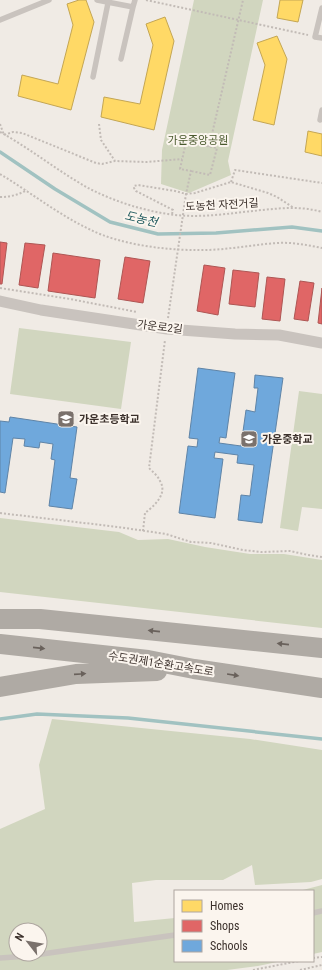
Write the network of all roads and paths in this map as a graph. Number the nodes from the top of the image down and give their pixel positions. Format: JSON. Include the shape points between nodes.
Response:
{"nodes":[{"id":1,"x":49,"y":0,"type":"edge"},
{"id":2,"x":97,"y":0,"type":"edge"},
{"id":3,"x":135,"y":0,"type":"edge"},
{"id":4,"x":146,"y":0,"type":"edge"},
{"id":5,"x":243,"y":0,"type":"edge"},
{"id":6,"x":108,"y":3,"type":"junction"},
{"id":7,"x":133,"y":7,"type":"junction"},
{"id":8,"x":322,"y":8,"type":"edge"},
{"id":9,"x":0,"y":20,"type":"edge"},
{"id":10,"x":239,"y":20,"type":"junction"},
{"id":11,"x":315,"y":37,"type":"junction"},
{"id":12,"x":322,"y":38,"type":"edge"},
{"id":13,"x":121,"y":59,"type":"dead end"},
{"id":14,"x":92,"y":77,"type":"dead end"},
{"id":15,"x":322,"y":110,"type":"edge"},
{"id":16,"x":320,"y":120,"type":"dead end"},
{"id":17,"x":0,"y":124,"type":"edge"},
{"id":18,"x":99,"y":124,"type":"dead end"},
{"id":19,"x":0,"y":132,"type":"edge"},
{"id":20,"x":4,"y":134,"type":"junction"},
{"id":21,"x":209,"y":147,"type":"junction"},
{"id":22,"x":182,"y":159,"type":"junction"},
{"id":23,"x":115,"y":161,"type":"junction"},
{"id":24,"x":191,"y":172,"type":"junction"},
{"id":25,"x":0,"y":174,"type":"edge"},
{"id":26,"x":231,"y":182,"type":"junction"},
{"id":27,"x":322,"y":183,"type":"edge"},
{"id":28,"x":27,"y":190,"type":"junction"},
{"id":29,"x":186,"y":194,"type":"junction"},
{"id":30,"x":0,"y":197,"type":"edge"},
{"id":31,"x":294,"y":208,"type":"junction"},
{"id":32,"x":322,"y":212,"type":"edge"},
{"id":33,"x":172,"y":214,"type":"junction"},
{"id":34,"x":322,"y":248,"type":"edge"},
{"id":35,"x":0,"y":288,"type":"edge"},
{"id":36,"x":0,"y":301,"type":"edge"},
{"id":37,"x":138,"y":312,"type":"dead end"},
{"id":38,"x":167,"y":321,"type":"dead end"},
{"id":39,"x":165,"y":339,"type":"dead end"},
{"id":40,"x":322,"y":343,"type":"edge"},
{"id":41,"x":0,"y":513,"type":"edge"},
{"id":42,"x":142,"y":530,"type":"junction"},
{"id":43,"x":322,"y":557,"type":"edge"},
{"id":44,"x":0,"y":612,"type":"edge"},
{"id":45,"x":0,"y":619,"type":"edge"},
{"id":46,"x":40,"y":619,"type":"junction"},
{"id":47,"x":0,"y":644,"type":"edge"},
{"id":48,"x":322,"y":648,"type":"edge"},
{"id":49,"x":194,"y":669,"type":"junction"},
{"id":50,"x":0,"y":687,"type":"edge"},
{"id":51,"x":322,"y":688,"type":"edge"},
{"id":52,"x":174,"y":935,"type":"edge"},
{"id":53,"x":0,"y":958,"type":"edge"},
{"id":54,"x":295,"y":962,"type":"edge"},
{"id":55,"x":322,"y":964,"type":"edge"},
{"id":56,"x":253,"y":970,"type":"edge"},
{"id":57,"x":300,"y":970,"type":"edge"}],
"edges":[{"from":1,"to":9,"type":"lane"},
{"from":2,"to":6,"type":"lane"},
{"from":3,"to":7,"type":"lane"},
{"from":4,"to":10,"type":"path"},
{"from":5,"to":10,"type":"path"},
{"from":6,"to":7,"type":"lane"},
{"from":6,"to":14,"type":"lane"},
{"from":7,"to":13,"type":"lane"},
{"from":8,"to":11,"type":"lane"},
{"from":10,"to":11,"type":"path"},
{"from":10,"to":21,"type":"path"},
{"from":11,"to":12,"type":"lane"},
{"from":15,"to":16,"type":"lane"},
{"from":17,"to":20,"type":"path"},
{"from":18,"to":23,"type":"path","via":[[101,140]]},
{"from":19,"to":20,"type":"path","name":"도농천 자전거길"},
{"from":20,"to":23,"type":"path","via":[[22,133],[96,163]]},
{"from":20,"to":33,"type":"path","name":"도농천 자전거길","via":[[95,191],[134,206]]},
{"from":21,"to":22,"type":"path","via":[[186,142]]},
{"from":21,"to":24,"type":"path","via":[[217,148],[210,175]]},
{"from":22,"to":23,"type":"path"},
{"from":22,"to":24,"type":"path","via":[[180,169]]},
{"from":24,"to":29,"type":"path"},
{"from":25,"to":28,"type":"path"},
{"from":26,"to":27,"type":"path","via":[[235,170]]},
{"from":26,"to":29,"type":"path"},
{"from":26,"to":31,"type":"path","via":[[268,193]]},
{"from":28,"to":30,"type":"path","via":[[18,195]]},
{"from":28,"to":34,"type":"path","via":[[62,214],[92,230],[117,239],[160,248],[196,250],[278,243]]},
{"from":29,"to":33,"type":"path","via":[[175,190],[134,186],[136,191],[173,210]]},
{"from":29,"to":38,"type":"path"},
{"from":31,"to":32,"type":"path","name":"도농천 자전거길"},
{"from":31,"to":33,"type":"path","name":"도농천 자전거길","via":[[199,216]]},
{"from":35,"to":37,"type":"path"},
{"from":36,"to":40,"type":"street","name":"가운로2길","via":[[40,310],[166,329],[279,335]]},
{"from":39,"to":42,"type":"path","via":[[149,468],[161,481],[162,491],[159,501],[145,513]]},
{"from":41,"to":42,"type":"path"},
{"from":42,"to":43,"type":"path","via":[[191,542],[243,550],[290,551]]},
{"from":44,"to":46,"type":"highway"},
{"from":45,"to":46,"type":"highway"},
{"from":48,"to":46,"type":"highway","one_way":true},
{"from":47,"to":49,"type":"highway","name":"수도권제1순환고속도로","one_way":true,"via":[[148,660]]},
{"from":50,"to":49,"type":"highway","one_way":true,"via":[[76,674]]},
{"from":49,"to":51,"type":"highway","name":"수도권제1순환고속도로","one_way":true},
{"from":52,"to":53,"type":"lane"},
{"from":54,"to":56,"type":"path"},
{"from":55,"to":57,"type":"path"}]}
